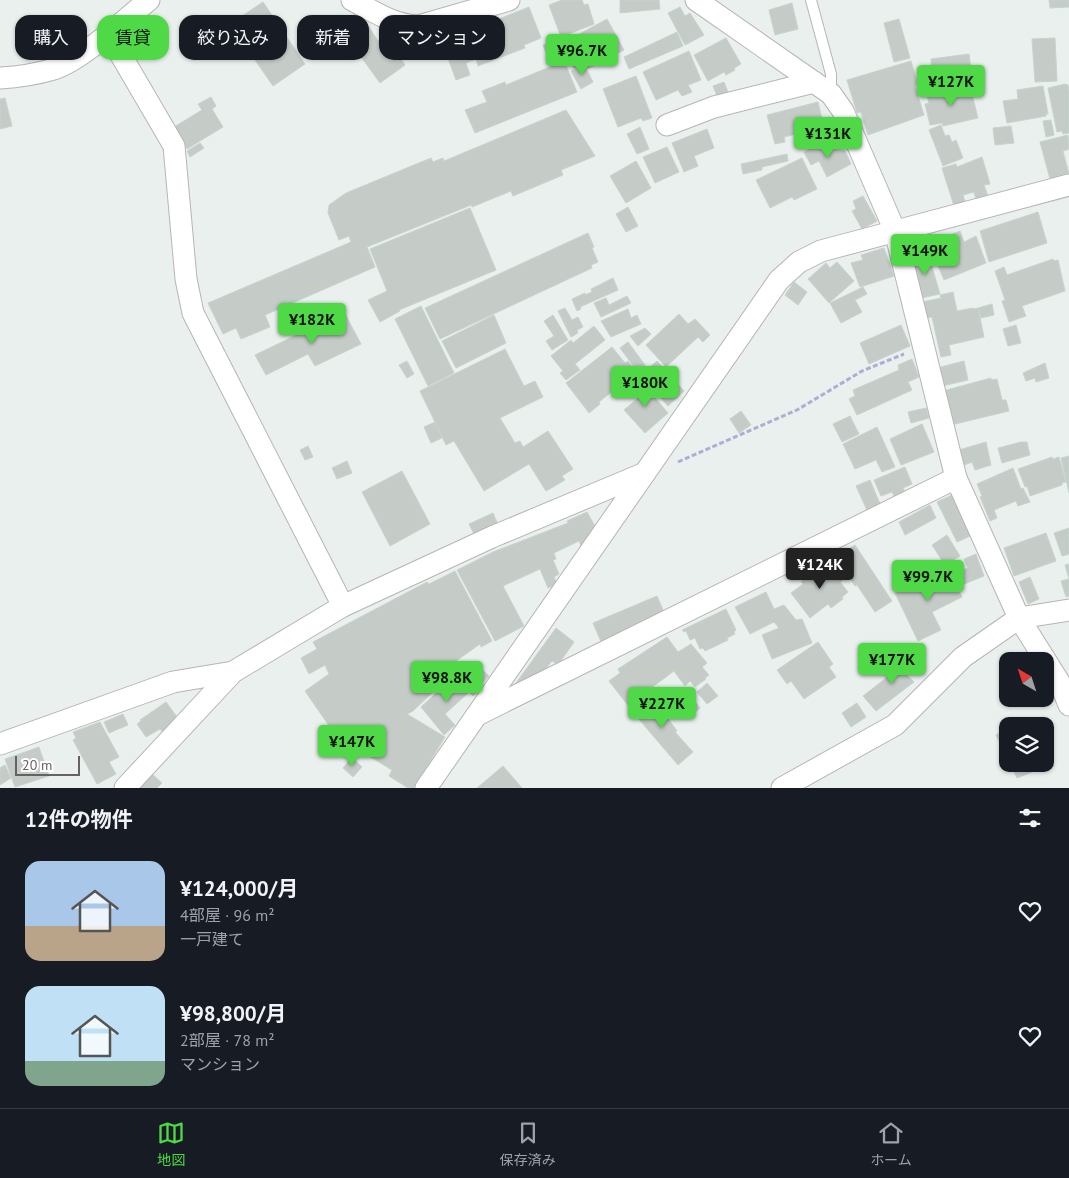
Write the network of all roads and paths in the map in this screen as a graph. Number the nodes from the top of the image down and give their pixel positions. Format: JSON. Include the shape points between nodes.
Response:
{"nodes":[{"id":1,"x":148,"y":0,"type":"edge"},
{"id":2,"x":352,"y":0,"type":"edge"},
{"id":3,"x":509,"y":0,"type":"edge"},
{"id":4,"x":696,"y":0,"type":"edge"},
{"id":5,"x":811,"y":0,"type":"edge"},
{"id":6,"x":480,"y":4,"type":"edge"},
{"id":7,"x":130,"y":15,"type":"edge"},
{"id":8,"x":97,"y":42,"type":"edge"},
{"id":9,"x":124,"y":60,"type":"edge"},
{"id":10,"x":0,"y":78,"type":"edge"},
{"id":11,"x":814,"y":82,"type":"junction"},
{"id":12,"x":832,"y":94,"type":"junction"},
{"id":13,"x":667,"y":125,"type":"dead end"},
{"id":14,"x":1069,"y":186,"type":"edge"},
{"id":15,"x":895,"y":231,"type":"junction"},
{"id":16,"x":923,"y":346,"type":"junction"},
{"id":17,"x":645,"y":473,"type":"junction"},
{"id":18,"x":956,"y":478,"type":"junction"},
{"id":19,"x":343,"y":606,"type":"junction"},
{"id":20,"x":1069,"y":610,"type":"edge"},
{"id":21,"x":1019,"y":618,"type":"junction"},
{"id":22,"x":233,"y":672,"type":"junction"},
{"id":23,"x":1069,"y":705,"type":"edge"},
{"id":24,"x":477,"y":715,"type":"junction"},
{"id":25,"x":0,"y":744,"type":"edge"},
{"id":26,"x":125,"y":788,"type":"edge"},
{"id":27,"x":426,"y":788,"type":"edge"},
{"id":28,"x":782,"y":788,"type":"edge"}],
"edges":[{"from":1,"to":7,"type":"street"},
{"from":2,"to":6,"type":"street","via":[[406,26],[431,23]]},
{"from":3,"to":6,"type":"street"},
{"from":4,"to":11,"type":"street"},
{"from":5,"to":12,"type":"lane","via":[[831,74]]},
{"from":8,"to":10,"type":"street","via":[[55,68]]},
{"from":9,"to":19,"type":"street","via":[[174,146],[186,279],[193,313]]},
{"from":11,"to":12,"type":"street"},
{"from":11,"to":13,"type":"street","via":[[714,106]]},
{"from":12,"to":15,"type":"street","via":[[843,111]]},
{"from":14,"to":15,"type":"street"},
{"from":15,"to":16,"type":"street"},
{"from":15,"to":17,"type":"street","via":[[821,251],[799,262],[779,280]]},
{"from":16,"to":17,"type":"path","via":[[862,371],[797,410],[667,468]]},
{"from":16,"to":18,"type":"street"},
{"from":17,"to":19,"type":"street","via":[[492,537]]},
{"from":17,"to":24,"type":"street"},
{"from":18,"to":21,"type":"street"},
{"from":18,"to":24,"type":"street"},
{"from":19,"to":22,"type":"street"},
{"from":20,"to":21,"type":"street"},
{"from":21,"to":23,"type":"street","via":[[1061,685]]},
{"from":21,"to":28,"type":"street","via":[[963,657],[895,725]]},
{"from":22,"to":25,"type":"street","via":[[173,682]]},
{"from":22,"to":26,"type":"street"},
{"from":24,"to":27,"type":"street"}]}
